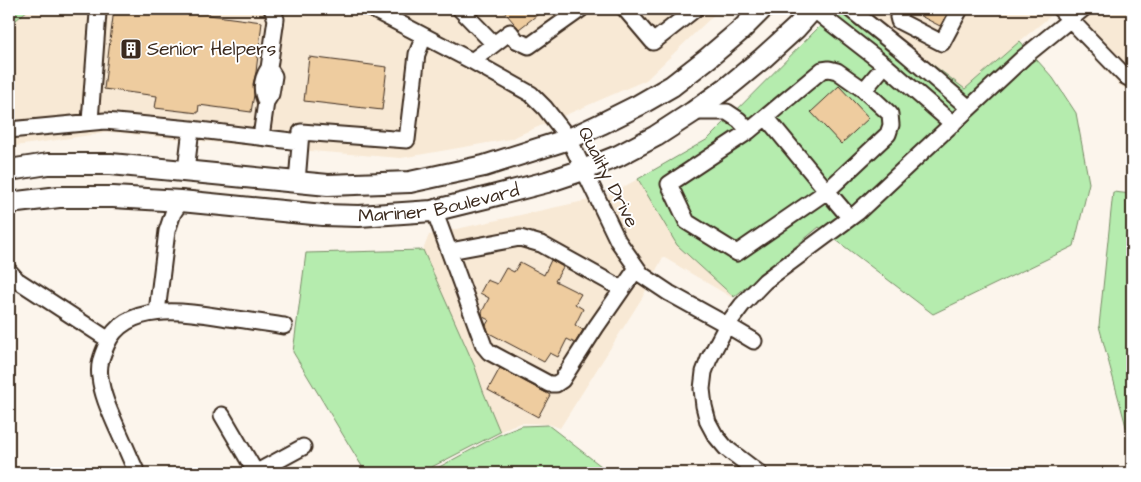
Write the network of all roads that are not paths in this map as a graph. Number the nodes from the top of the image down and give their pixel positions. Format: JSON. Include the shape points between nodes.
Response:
{"nodes":[{"id":1,"x":99,"y":9,"type":"edge"},
{"id":2,"x":272,"y":9,"type":"edge"},
{"id":3,"x":372,"y":9,"type":"edge"},
{"id":4,"x":460,"y":9,"type":"edge"},
{"id":5,"x":581,"y":9,"type":"edge"},
{"id":6,"x":695,"y":9,"type":"edge"},
{"id":7,"x":762,"y":9,"type":"edge"},
{"id":8,"x":813,"y":9,"type":"edge"},
{"id":9,"x":850,"y":9,"type":"edge"},
{"id":10,"x":902,"y":9,"type":"edge"},
{"id":11,"x":960,"y":9,"type":"edge"},
{"id":12,"x":1083,"y":9,"type":"edge"},
{"id":13,"x":629,"y":10,"type":"edge"},
{"id":14,"x":1065,"y":14,"type":"edge"},
{"id":15,"x":424,"y":36,"type":"junction"},
{"id":16,"x":494,"y":44,"type":"junction"},
{"id":17,"x":472,"y":61,"type":"junction"},
{"id":18,"x":884,"y":65,"type":"junction"},
{"id":19,"x":1132,"y":80,"type":"edge"},
{"id":20,"x":864,"y":90,"type":"junction"},
{"id":21,"x":969,"y":108,"type":"junction"},
{"id":22,"x":693,"y":112,"type":"junction"},
{"id":23,"x":766,"y":117,"type":"junction"},
{"id":24,"x":90,"y":121,"type":"junction"},
{"id":25,"x":953,"y":124,"type":"junction"},
{"id":26,"x":191,"y":129,"type":"junction"},
{"id":27,"x":9,"y":130,"type":"edge"},
{"id":28,"x":749,"y":131,"type":"junction"},
{"id":29,"x":261,"y":137,"type":"junction"},
{"id":30,"x":569,"y":139,"type":"junction"},
{"id":31,"x":300,"y":142,"type":"junction"},
{"id":32,"x":9,"y":170,"type":"edge"},
{"id":33,"x":186,"y":170,"type":"junction"},
{"id":34,"x":583,"y":170,"type":"junction"},
{"id":35,"x":298,"y":182,"type":"junction"},
{"id":36,"x":827,"y":190,"type":"junction"},
{"id":37,"x":181,"y":200,"type":"junction"},
{"id":38,"x":9,"y":203,"type":"edge"},
{"id":39,"x":434,"y":210,"type":"junction"},
{"id":40,"x":276,"y":211,"type":"junction"},
{"id":41,"x":850,"y":218,"type":"junction"},
{"id":42,"x":450,"y":251,"type":"junction"},
{"id":43,"x":637,"y":268,"type":"junction"},
{"id":44,"x":9,"y":271,"type":"edge"},
{"id":45,"x":622,"y":289,"type":"junction"},
{"id":46,"x":158,"y":312,"type":"junction"},
{"id":47,"x":727,"y":325,"type":"junction"},
{"id":48,"x":284,"y":326,"type":"dead end"},
{"id":49,"x":108,"y":340,"type":"junction"},
{"id":50,"x":754,"y":342,"type":"dead end"},
{"id":51,"x":222,"y":415,"type":"dead end"},
{"id":52,"x":303,"y":447,"type":"dead end"},
{"id":53,"x":137,"y":473,"type":"edge"},
{"id":54,"x":255,"y":473,"type":"edge"},
{"id":55,"x":759,"y":473,"type":"edge"}],
"edges":[{"from":1,"to":24,"type":"street"},
{"from":2,"to":29,"type":"street","via":[[276,19],[269,68],[274,76]]},
{"from":3,"to":15,"type":"street","name":"Quality Drive"},
{"from":4,"to":16,"type":"street"},
{"from":5,"to":16,"type":"street","via":[[529,46],[516,40],[510,32]]},
{"from":6,"to":13,"type":"street","via":[[654,42]]},
{"from":7,"to":30,"type":"main road","name":"Mariner Boulevard","via":[[672,86]]},
{"from":8,"to":18,"type":"street"},
{"from":8,"to":22,"type":"main road","name":"Mariner Boulevard","via":[[763,58]]},
{"from":9,"to":21,"type":"street"},
{"from":10,"to":11,"type":"street","via":[[899,21],[942,43]]},
{"from":12,"to":14,"type":"street"},
{"from":14,"to":19,"type":"street"},
{"from":14,"to":21,"type":"street"},
{"from":15,"to":17,"type":"street","name":"Quality Drive"},
{"from":15,"to":31,"type":"street","via":[[417,54],[407,140],[301,132]]},
{"from":16,"to":17,"type":"street"},
{"from":17,"to":30,"type":"street","name":"Quality Drive","via":[[531,94]]},
{"from":18,"to":20,"type":"street"},
{"from":18,"to":25,"type":"street"},
{"from":20,"to":23,"type":"street","via":[[837,71],[822,70]]},
{"from":20,"to":36,"type":"street","via":[[890,114],[888,134]]},
{"from":21,"to":25,"type":"street"},
{"from":22,"to":28,"type":"street","via":[[727,112]]},
{"from":22,"to":34,"type":"main road","name":"Mariner Boulevard","via":[[656,136]]},
{"from":23,"to":28,"type":"street"},
{"from":23,"to":36,"type":"street"},
{"from":24,"to":26,"type":"street"},
{"from":24,"to":27,"type":"street"},
{"from":25,"to":41,"type":"street"},
{"from":26,"to":29,"type":"street"},
{"from":26,"to":33,"type":"street"},
{"from":28,"to":36,"type":"street","via":[[669,184],[687,222],[737,253]]},
{"from":29,"to":31,"type":"street"},
{"from":30,"to":34,"type":"street","name":"Quality Drive"},
{"from":30,"to":35,"type":"main road","name":"Mariner Boulevard","via":[[484,166],[410,182],[328,185]]},
{"from":31,"to":35,"type":"street"},
{"from":32,"to":33,"type":"main road","name":"Mariner Boulevard","via":[[48,164],[111,164]]},
{"from":33,"to":35,"type":"main road","name":"Mariner Boulevard"},
{"from":34,"to":39,"type":"main road","name":"Mariner Boulevard"},
{"from":34,"to":43,"type":"street","name":"Quality Drive","via":[[618,241]]},
{"from":35,"to":40,"type":"main road"},
{"from":36,"to":41,"type":"street"},
{"from":37,"to":38,"type":"main road","name":"Mariner Boulevard","via":[[59,197]]},
{"from":37,"to":40,"type":"main road","name":"Mariner Boulevard"},
{"from":37,"to":46,"type":"street","via":[[166,231]]},
{"from":39,"to":40,"type":"main road","name":"Mariner Boulevard","via":[[359,216]]},
{"from":39,"to":42,"type":"street"},
{"from":41,"to":47,"type":"street","via":[[765,281]]},
{"from":42,"to":45,"type":"street","via":[[520,238],[541,244]]},
{"from":42,"to":45,"type":"street","via":[[484,346],[489,352],[549,384],[562,380]]},
{"from":43,"to":45,"type":"street"},
{"from":43,"to":47,"type":"street","name":"Quality Drive","via":[[669,293]]},
{"from":44,"to":49,"type":"street","via":[[17,280]]},
{"from":46,"to":48,"type":"street","via":[[202,314]]},
{"from":46,"to":49,"type":"street","via":[[137,317],[119,327]]},
{"from":47,"to":50,"type":"street","name":"Quality Drive"},
{"from":47,"to":55,"type":"street","via":[[704,372],[704,406],[715,435],[726,448]]},
{"from":49,"to":53,"type":"street","via":[[100,359],[106,405]]},
{"from":51,"to":54,"type":"street"},
{"from":52,"to":54,"type":"street"}]}
